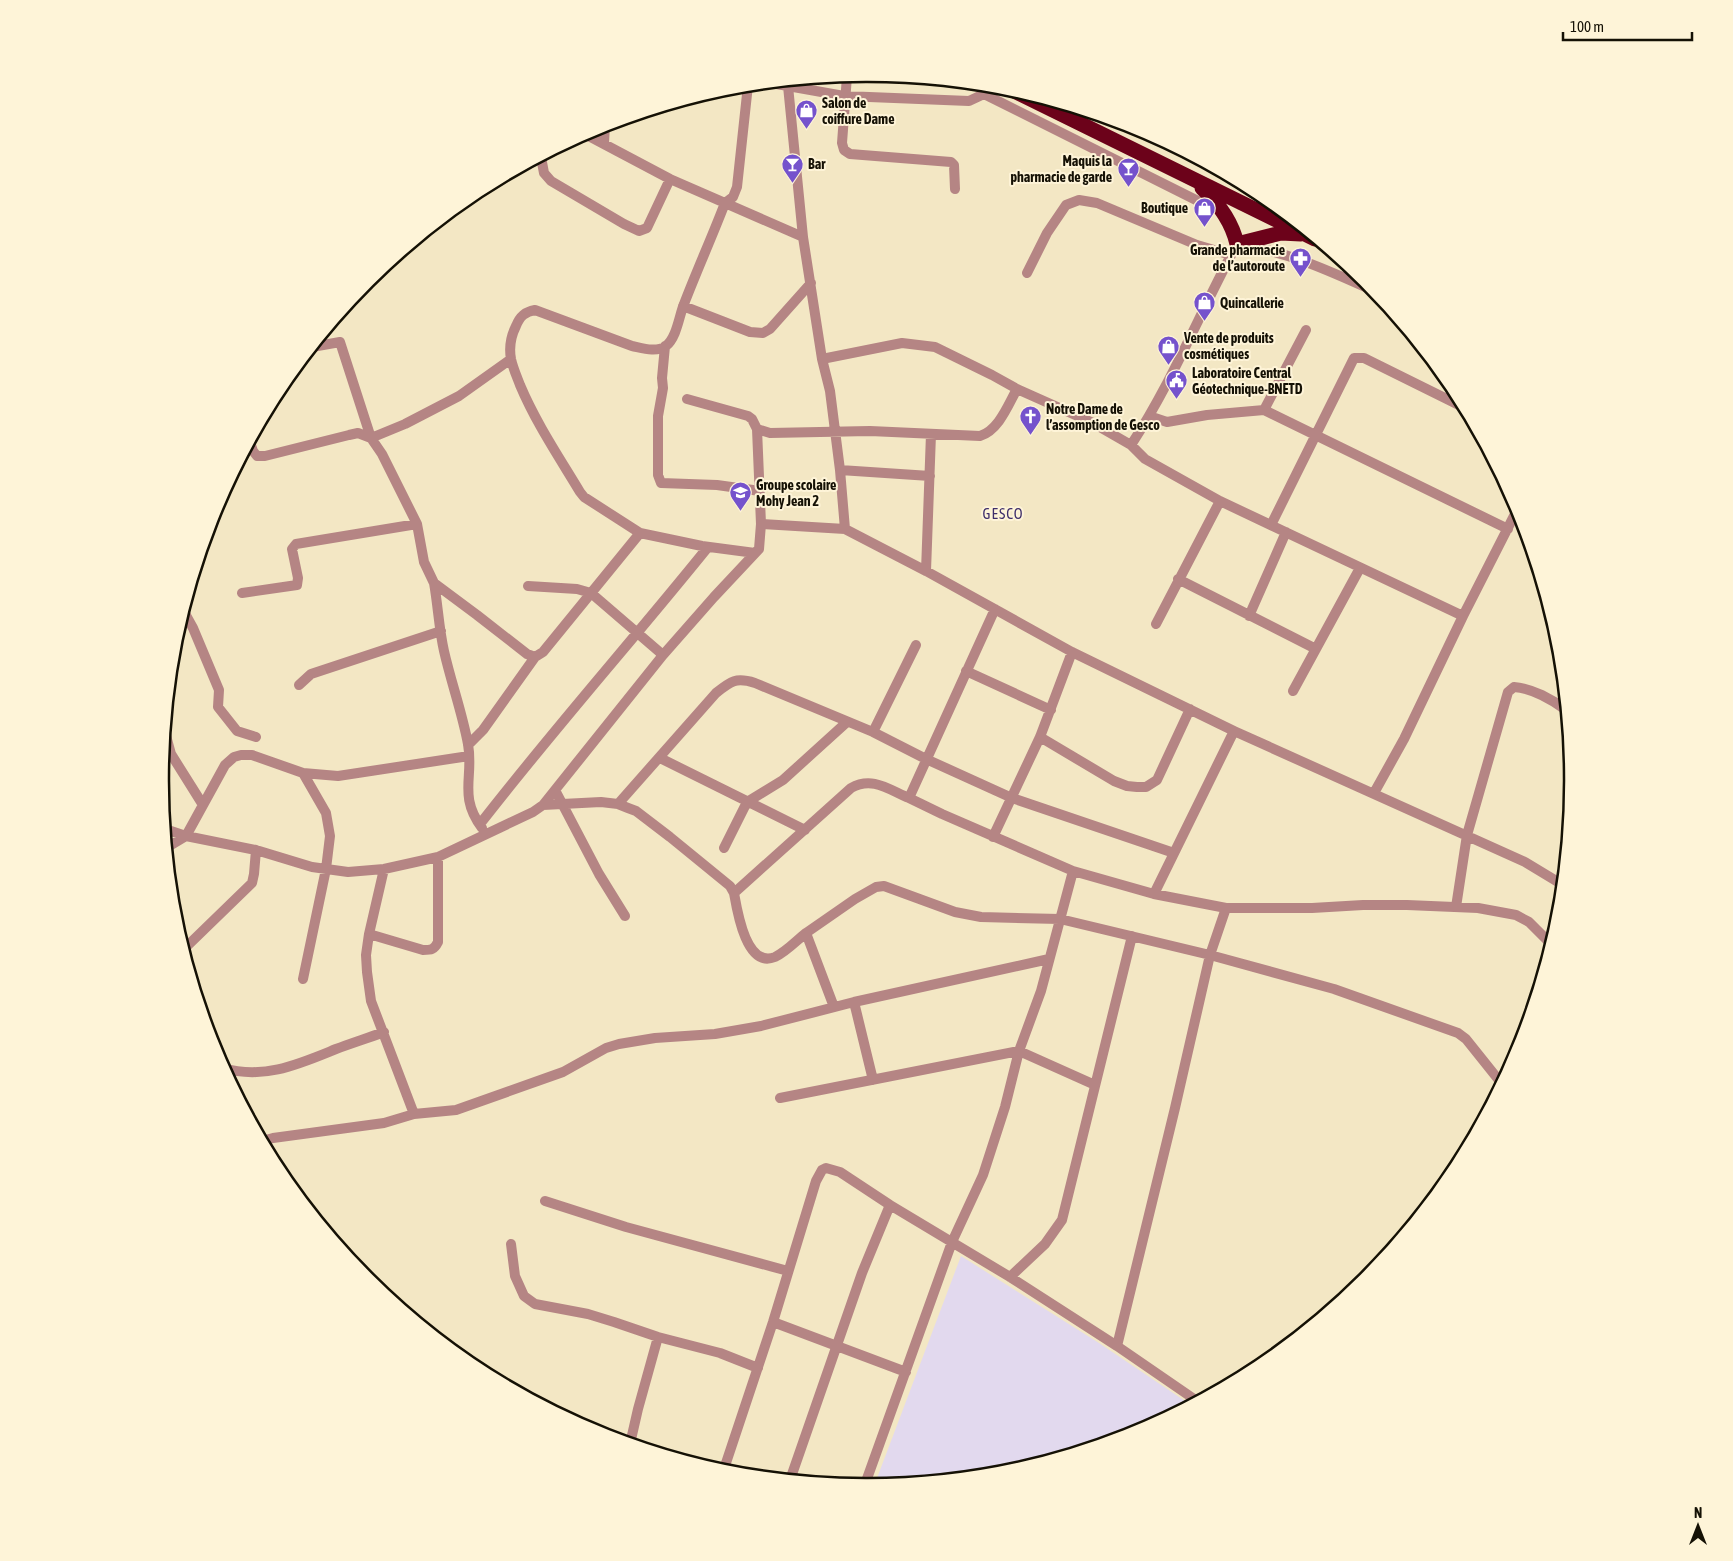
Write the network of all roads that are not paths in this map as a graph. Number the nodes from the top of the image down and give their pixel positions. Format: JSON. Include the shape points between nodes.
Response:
{"nodes":[{"id":1,"x":846,"y":83,"type":"edge"},
{"id":2,"x":788,"y":86,"type":"edge"},
{"id":3,"x":791,"y":87,"type":"edge"},
{"id":4,"x":747,"y":93,"type":"edge"},
{"id":5,"x":984,"y":94,"type":"joint"},
{"id":6,"x":844,"y":96,"type":"junction"},
{"id":7,"x":1043,"y":105,"type":"edge"},
{"id":8,"x":604,"y":134,"type":"edge"},
{"id":9,"x":594,"y":138,"type":"edge"},
{"id":10,"x":604,"y":143,"type":"junction"},
{"id":11,"x":541,"y":163,"type":"edge"},
{"id":12,"x":1190,"y":177,"type":"junction"},
{"id":13,"x":670,"y":179,"type":"junction"},
{"id":14,"x":955,"y":189,"type":"dead end"},
{"id":15,"x":1200,"y":202,"type":"dead end"},
{"id":16,"x":725,"y":203,"type":"junction"},
{"id":17,"x":1291,"y":227,"type":"edge"},
{"id":18,"x":1302,"y":236,"type":"edge"},
{"id":19,"x":802,"y":237,"type":"junction"},
{"id":20,"x":1234,"y":249,"type":"junction"},
{"id":21,"x":1027,"y":273,"type":"dead end"},
{"id":22,"x":1355,"y":282,"type":"edge"},
{"id":23,"x":811,"y":283,"type":"junction"},
{"id":24,"x":683,"y":306,"type":"junction"},
{"id":25,"x":1306,"y":330,"type":"dead end"},
{"id":26,"x":322,"y":345,"type":"edge"},
{"id":27,"x":665,"y":346,"type":"junction"},
{"id":28,"x":511,"y":359,"type":"junction"},
{"id":29,"x":822,"y":359,"type":"junction"},
{"id":30,"x":1017,"y":389,"type":"junction"},
{"id":31,"x":687,"y":399,"type":"dead end"},
{"id":32,"x":1452,"y":402,"type":"edge"},
{"id":33,"x":1264,"y":410,"type":"junction"},
{"id":34,"x":1149,"y":416,"type":"junction"},
{"id":35,"x":757,"y":429,"type":"junction"},
{"id":36,"x":834,"y":431,"type":"junction"},
{"id":37,"x":932,"y":434,"type":"junction"},
{"id":38,"x":1315,"y":434,"type":"junction"},
{"id":39,"x":371,"y":438,"type":"junction"},
{"id":40,"x":1131,"y":444,"type":"junction"},
{"id":41,"x":252,"y":449,"type":"edge"},
{"id":42,"x":840,"y":470,"type":"junction"},
{"id":43,"x":930,"y":476,"type":"junction"},
{"id":44,"x":760,"y":491,"type":"junction"},
{"id":45,"x":1220,"y":501,"type":"junction"},
{"id":46,"x":1513,"y":518,"type":"edge"},
{"id":47,"x":417,"y":524,"type":"junction"},
{"id":48,"x":761,"y":524,"type":"junction"},
{"id":49,"x":1271,"y":525,"type":"junction"},
{"id":50,"x":845,"y":529,"type":"junction"},
{"id":51,"x":1508,"y":529,"type":"junction"},
{"id":52,"x":1286,"y":532,"type":"junction"},
{"id":53,"x":640,"y":533,"type":"junction"},
{"id":54,"x":708,"y":547,"type":"junction"},
{"id":55,"x":755,"y":553,"type":"junction"},
{"id":56,"x":1360,"y":568,"type":"junction"},
{"id":57,"x":926,"y":571,"type":"junction"},
{"id":58,"x":1178,"y":579,"type":"junction"},
{"id":59,"x":434,"y":583,"type":"junction"},
{"id":60,"x":528,"y":586,"type":"dead end"},
{"id":61,"x":242,"y":593,"type":"dead end"},
{"id":62,"x":591,"y":593,"type":"junction"},
{"id":63,"x":995,"y":610,"type":"junction"},
{"id":64,"x":1249,"y":616,"type":"junction"},
{"id":65,"x":1463,"y":616,"type":"junction"},
{"id":66,"x":188,"y":619,"type":"edge"},
{"id":67,"x":1156,"y":624,"type":"dead end"},
{"id":68,"x":441,"y":631,"type":"junction"},
{"id":69,"x":638,"y":634,"type":"junction"},
{"id":70,"x":916,"y":644,"type":"dead end"},
{"id":71,"x":1316,"y":649,"type":"junction"},
{"id":72,"x":1072,"y":652,"type":"junction"},
{"id":73,"x":663,"y":655,"type":"junction"},
{"id":74,"x":535,"y":657,"type":"junction"},
{"id":75,"x":966,"y":671,"type":"junction"},
{"id":76,"x":299,"y":685,"type":"dead end"},
{"id":77,"x":1293,"y":691,"type":"dead end"},
{"id":78,"x":1560,"y":705,"type":"edge"},
{"id":79,"x":1190,"y":709,"type":"junction"},
{"id":80,"x":1051,"y":710,"type":"junction"},
{"id":81,"x":846,"y":722,"type":"junction"},
{"id":82,"x":1234,"y":731,"type":"junction"},
{"id":83,"x":873,"y":732,"type":"junction"},
{"id":84,"x":256,"y":737,"type":"dead end"},
{"id":85,"x":1040,"y":737,"type":"junction"},
{"id":86,"x":468,"y":745,"type":"junction"},
{"id":87,"x":169,"y":749,"type":"edge"},
{"id":88,"x":469,"y":756,"type":"junction"},
{"id":89,"x":660,"y":758,"type":"junction"},
{"id":90,"x":926,"y":759,"type":"junction"},
{"id":91,"x":303,"y":773,"type":"junction"},
{"id":92,"x":555,"y":790,"type":"junction"},
{"id":93,"x":1374,"y":794,"type":"junction"},
{"id":94,"x":909,"y":798,"type":"junction"},
{"id":95,"x":1012,"y":798,"type":"junction"},
{"id":96,"x":747,"y":802,"type":"junction"},
{"id":97,"x":563,"y":804,"type":"junction"},
{"id":98,"x":618,"y":804,"type":"junction"},
{"id":99,"x":203,"y":805,"type":"junction"},
{"id":100,"x":543,"y":805,"type":"junction"},
{"id":101,"x":480,"y":824,"type":"junction"},
{"id":102,"x":805,"y":830,"type":"junction"},
{"id":103,"x":170,"y":831,"type":"edge"},
{"id":104,"x":488,"y":834,"type":"junction"},
{"id":105,"x":1467,"y":835,"type":"junction"},
{"id":106,"x":186,"y":836,"type":"junction"},
{"id":107,"x":993,"y":836,"type":"junction"},
{"id":108,"x":172,"y":845,"type":"edge"},
{"id":109,"x":724,"y":848,"type":"dead end"},
{"id":110,"x":256,"y":850,"type":"junction"},
{"id":111,"x":1174,"y":853,"type":"junction"},
{"id":112,"x":438,"y":857,"type":"junction"},
{"id":113,"x":326,"y":869,"type":"junction"},
{"id":114,"x":384,"y":869,"type":"junction"},
{"id":115,"x":1073,"y":871,"type":"junction"},
{"id":116,"x":1557,"y":882,"type":"edge"},
{"id":117,"x":734,"y":893,"type":"junction"},
{"id":118,"x":1154,"y":894,"type":"junction"},
{"id":119,"x":1456,"y":907,"type":"junction"},
{"id":120,"x":1226,"y":908,"type":"junction"},
{"id":121,"x":625,"y":916,"type":"dead end"},
{"id":122,"x":1060,"y":919,"type":"junction"},
{"id":123,"x":806,"y":933,"type":"junction"},
{"id":124,"x":369,"y":934,"type":"junction"},
{"id":125,"x":1132,"y":936,"type":"junction"},
{"id":126,"x":1546,"y":939,"type":"edge"},
{"id":127,"x":188,"y":945,"type":"edge"},
{"id":128,"x":1210,"y":955,"type":"junction"},
{"id":129,"x":1049,"y":960,"type":"junction"},
{"id":130,"x":303,"y":979,"type":"dead end"},
{"id":131,"x":854,"y":1002,"type":"junction"},
{"id":132,"x":834,"y":1007,"type":"junction"},
{"id":133,"x":384,"y":1032,"type":"junction"},
{"id":134,"x":1019,"y":1051,"type":"junction"},
{"id":135,"x":232,"y":1071,"type":"edge"},
{"id":136,"x":1498,"y":1079,"type":"edge"},
{"id":137,"x":873,"y":1080,"type":"junction"},
{"id":138,"x":1095,"y":1085,"type":"junction"},
{"id":139,"x":780,"y":1098,"type":"dead end"},
{"id":140,"x":414,"y":1114,"type":"junction"},
{"id":141,"x":268,"y":1139,"type":"edge"},
{"id":142,"x":545,"y":1201,"type":"dead end"},
{"id":143,"x":890,"y":1205,"type":"junction"},
{"id":144,"x":952,"y":1242,"type":"junction"},
{"id":145,"x":511,"y":1244,"type":"dead end"},
{"id":146,"x":788,"y":1271,"type":"junction"},
{"id":147,"x":1010,"y":1277,"type":"junction"},
{"id":148,"x":774,"y":1322,"type":"junction"},
{"id":149,"x":658,"y":1337,"type":"junction"},
{"id":150,"x":1117,"y":1346,"type":"junction"},
{"id":151,"x":836,"y":1347,"type":"junction"},
{"id":152,"x":758,"y":1368,"type":"junction"},
{"id":153,"x":906,"y":1372,"type":"junction"},
{"id":154,"x":1192,"y":1398,"type":"edge"},
{"id":155,"x":632,"y":1437,"type":"edge"},
{"id":156,"x":726,"y":1464,"type":"edge"},
{"id":157,"x":792,"y":1474,"type":"edge"},
{"id":158,"x":867,"y":1478,"type":"edge"}],
"edges":[{"from":1,"to":6,"type":"street"},
{"from":2,"to":19,"type":"street"},
{"from":3,"to":6,"type":"street"},
{"from":4,"to":16,"type":"street","via":[[737,187],[733,197]]},
{"from":5,"to":6,"type":"street","via":[[969,100]]},
{"from":5,"to":15,"type":"street"},
{"from":6,"to":14,"type":"street","via":[[842,143],[846,152],[951,162]]},
{"from":7,"to":12,"type":"highway"},
{"from":8,"to":10,"type":"street"},
{"from":9,"to":10,"type":"street"},
{"from":10,"to":13,"type":"street"},
{"from":11,"to":13,"type":"street","via":[[551,181],[639,231],[647,228]]},
{"from":12,"to":17,"type":"highway"},
{"from":12,"to":20,"type":"highway","via":[[1223,213],[1235,233]]},
{"from":13,"to":16,"type":"street"},
{"from":16,"to":19,"type":"street"},
{"from":16,"to":24,"type":"street"},
{"from":18,"to":20,"type":"highway","via":[[1281,233]]},
{"from":19,"to":23,"type":"street"},
{"from":20,"to":21,"type":"street","via":[[1196,245],[1097,203],[1079,200],[1066,205],[1047,233]]},
{"from":20,"to":22,"type":"street","via":[[1262,248]]},
{"from":20,"to":34,"type":"street","via":[[1182,357]]},
{"from":23,"to":24,"type":"street","via":[[763,333],[750,332]]},
{"from":23,"to":29,"type":"street"},
{"from":24,"to":27,"type":"street","via":[[671,339]]},
{"from":25,"to":33,"type":"street"},
{"from":26,"to":39,"type":"street","via":[[340,342]]},
{"from":27,"to":28,"type":"street","via":[[653,349],[632,346],[535,310],[520,317],[510,345]]},
{"from":27,"to":44,"type":"street","via":[[658,416],[658,475],[661,483],[717,485]]},
{"from":28,"to":39,"type":"street","via":[[459,396]]},
{"from":28,"to":53,"type":"street","via":[[530,408],[580,492],[589,502]]},
{"from":29,"to":30,"type":"street","via":[[887,345],[916,344],[944,351]]},
{"from":29,"to":36,"type":"street","via":[[830,391]]},
{"from":30,"to":37,"type":"street","via":[[995,427],[987,434]]},
{"from":30,"to":40,"type":"street"},
{"from":31,"to":35,"type":"street","via":[[748,416]]},
{"from":32,"to":38,"type":"street","via":[[1358,357],[1352,360]]},
{"from":33,"to":34,"type":"street","via":[[1224,412],[1167,422]]},
{"from":33,"to":38,"type":"street"},
{"from":34,"to":40,"type":"street"},
{"from":35,"to":36,"type":"street","via":[[770,433]]},
{"from":35,"to":44,"type":"street"},
{"from":36,"to":37,"type":"street"},
{"from":36,"to":42,"type":"street"},
{"from":37,"to":43,"type":"street"},
{"from":38,"to":49,"type":"street"},
{"from":38,"to":51,"type":"street"},
{"from":39,"to":41,"type":"street","via":[[358,433],[265,456],[257,456]]},
{"from":39,"to":47,"type":"street"},
{"from":40,"to":45,"type":"street","via":[[1145,459]]},
{"from":42,"to":43,"type":"street"},
{"from":42,"to":50,"type":"street"},
{"from":43,"to":57,"type":"street"},
{"from":44,"to":48,"type":"street"},
{"from":45,"to":49,"type":"street"},
{"from":45,"to":58,"type":"street"},
{"from":46,"to":51,"type":"street"},
{"from":47,"to":59,"type":"street","via":[[424,562]]},
{"from":47,"to":61,"type":"street","via":[[296,544],[292,549],[297,585]]},
{"from":48,"to":50,"type":"street"},
{"from":48,"to":55,"type":"street","via":[[759,548]]},
{"from":49,"to":52,"type":"street"},
{"from":50,"to":57,"type":"street"},
{"from":51,"to":65,"type":"street"},
{"from":52,"to":56,"type":"street"},
{"from":52,"to":64,"type":"street"},
{"from":53,"to":54,"type":"street"},
{"from":53,"to":62,"type":"street"},
{"from":54,"to":55,"type":"street"},
{"from":54,"to":69,"type":"street"},
{"from":55,"to":73,"type":"street"},
{"from":56,"to":65,"type":"street"},
{"from":56,"to":71,"type":"street"},
{"from":57,"to":63,"type":"street"},
{"from":58,"to":64,"type":"street"},
{"from":58,"to":67,"type":"street"},
{"from":59,"to":68,"type":"street"},
{"from":59,"to":74,"type":"street"},
{"from":60,"to":62,"type":"street"},
{"from":62,"to":69,"type":"street"},
{"from":62,"to":74,"type":"street","via":[[543,652]]},
{"from":63,"to":72,"type":"street"},
{"from":63,"to":75,"type":"street"},
{"from":64,"to":71,"type":"street"},
{"from":65,"to":93,"type":"street"},
{"from":66,"to":84,"type":"street","via":[[219,690],[218,708],[237,731]]},
{"from":68,"to":76,"type":"street","via":[[311,674]]},
{"from":68,"to":86,"type":"street"},
{"from":69,"to":73,"type":"street"},
{"from":69,"to":101,"type":"street"},
{"from":70,"to":83,"type":"street"},
{"from":71,"to":77,"type":"street"},
{"from":72,"to":79,"type":"street"},
{"from":72,"to":80,"type":"street"},
{"from":73,"to":92,"type":"street"},
{"from":74,"to":86,"type":"street","via":[[483,730]]},
{"from":75,"to":80,"type":"street"},
{"from":75,"to":90,"type":"street"},
{"from":78,"to":105,"type":"street","via":[[1521,688],[1514,687],[1508,692]]},
{"from":79,"to":82,"type":"street"},
{"from":79,"to":85,"type":"street","via":[[1158,780],[1146,787],[1127,786],[1114,781]]},
{"from":80,"to":85,"type":"street"},
{"from":81,"to":83,"type":"street"},
{"from":81,"to":89,"type":"street","via":[[755,683],[736,680],[716,693]]},
{"from":81,"to":96,"type":"street","via":[[783,780]]},
{"from":82,"to":93,"type":"street"},
{"from":82,"to":111,"type":"street"},
{"from":83,"to":90,"type":"street"},
{"from":85,"to":95,"type":"street"},
{"from":86,"to":88,"type":"street"},
{"from":87,"to":99,"type":"street"},
{"from":88,"to":91,"type":"street","via":[[345,776]]},
{"from":88,"to":101,"type":"street","via":[[468,800]]},
{"from":89,"to":96,"type":"street"},
{"from":89,"to":98,"type":"street"},
{"from":90,"to":94,"type":"street"},
{"from":90,"to":95,"type":"street"},
{"from":91,"to":99,"type":"street","via":[[259,756],[234,757],[225,765]]},
{"from":91,"to":113,"type":"street","via":[[326,813],[330,836]]},
{"from":92,"to":97,"type":"street"},
{"from":92,"to":100,"type":"street"},
{"from":93,"to":105,"type":"street"},
{"from":94,"to":102,"type":"street","via":[[871,782],[859,783]]},
{"from":94,"to":107,"type":"street"},
{"from":95,"to":107,"type":"street"},
{"from":95,"to":111,"type":"street"},
{"from":96,"to":102,"type":"street"},
{"from":96,"to":109,"type":"street"},
{"from":97,"to":98,"type":"street"},
{"from":97,"to":100,"type":"street"},
{"from":97,"to":121,"type":"street","via":[[598,874]]},
{"from":98,"to":117,"type":"street","via":[[636,811],[670,837],[730,886]]},
{"from":99,"to":106,"type":"street"},
{"from":100,"to":104,"type":"street"},
{"from":101,"to":104,"type":"street"},
{"from":102,"to":117,"type":"street"},
{"from":103,"to":106,"type":"street"},
{"from":104,"to":112,"type":"street"},
{"from":105,"to":116,"type":"street","via":[[1525,862]]},
{"from":105,"to":119,"type":"street"},
{"from":106,"to":108,"type":"street"},
{"from":106,"to":110,"type":"street"},
{"from":107,"to":115,"type":"street"},
{"from":110,"to":113,"type":"street"},
{"from":110,"to":127,"type":"street","via":[[254,874],[248,888]]},
{"from":111,"to":118,"type":"street"},
{"from":112,"to":114,"type":"street"},
{"from":112,"to":124,"type":"street","via":[[438,942],[435,948],[423,950]]},
{"from":113,"to":114,"type":"street","via":[[348,872]]},
{"from":113,"to":130,"type":"street"},
{"from":114,"to":124,"type":"street"},
{"from":115,"to":118,"type":"street"},
{"from":115,"to":122,"type":"street"},
{"from":117,"to":123,"type":"street","via":[[745,937],[760,957],[774,958]]},
{"from":118,"to":120,"type":"street"},
{"from":119,"to":120,"type":"street"},
{"from":119,"to":126,"type":"street","via":[[1516,915],[1534,926]]},
{"from":120,"to":128,"type":"street"},
{"from":122,"to":123,"type":"street","via":[[981,917],[941,907],[884,886],[855,899]]},
{"from":122,"to":125,"type":"street"},
{"from":122,"to":129,"type":"street"},
{"from":123,"to":132,"type":"street"},
{"from":124,"to":133,"type":"street","via":[[366,955],[371,1001]]},
{"from":125,"to":128,"type":"street"},
{"from":125,"to":138,"type":"street"},
{"from":128,"to":136,"type":"street","via":[[1334,989],[1448,1028],[1466,1039]]},
{"from":128,"to":150,"type":"street"},
{"from":129,"to":131,"type":"street"},
{"from":129,"to":134,"type":"street"},
{"from":131,"to":132,"type":"street"},
{"from":131,"to":137,"type":"street"},
{"from":132,"to":140,"type":"street","via":[[740,1030],[618,1044],[563,1072],[456,1110]]},
{"from":133,"to":135,"type":"street","via":[[287,1068]]},
{"from":133,"to":140,"type":"street"},
{"from":134,"to":137,"type":"street"},
{"from":134,"to":138,"type":"street"},
{"from":134,"to":144,"type":"street","via":[[983,1175]]},
{"from":137,"to":139,"type":"street"},
{"from":138,"to":147,"type":"street","via":[[1062,1220],[1045,1244]]},
{"from":140,"to":141,"type":"street","via":[[384,1123]]},
{"from":142,"to":146,"type":"street","via":[[626,1227]]},
{"from":143,"to":144,"type":"street"},
{"from":143,"to":146,"type":"street","via":[[840,1172],[829,1168],[822,1170]]},
{"from":143,"to":151,"type":"street"},
{"from":144,"to":147,"type":"street"},
{"from":144,"to":153,"type":"street"},
{"from":145,"to":149,"type":"street","via":[[515,1276],[524,1296],[535,1304],[588,1314]]},
{"from":146,"to":148,"type":"street"},
{"from":147,"to":150,"type":"street"},
{"from":148,"to":151,"type":"street"},
{"from":148,"to":152,"type":"street"},
{"from":149,"to":152,"type":"street"},
{"from":149,"to":155,"type":"street"},
{"from":150,"to":154,"type":"street"},
{"from":151,"to":153,"type":"street"},
{"from":151,"to":157,"type":"street"},
{"from":152,"to":156,"type":"street"},
{"from":153,"to":158,"type":"street"}]}
